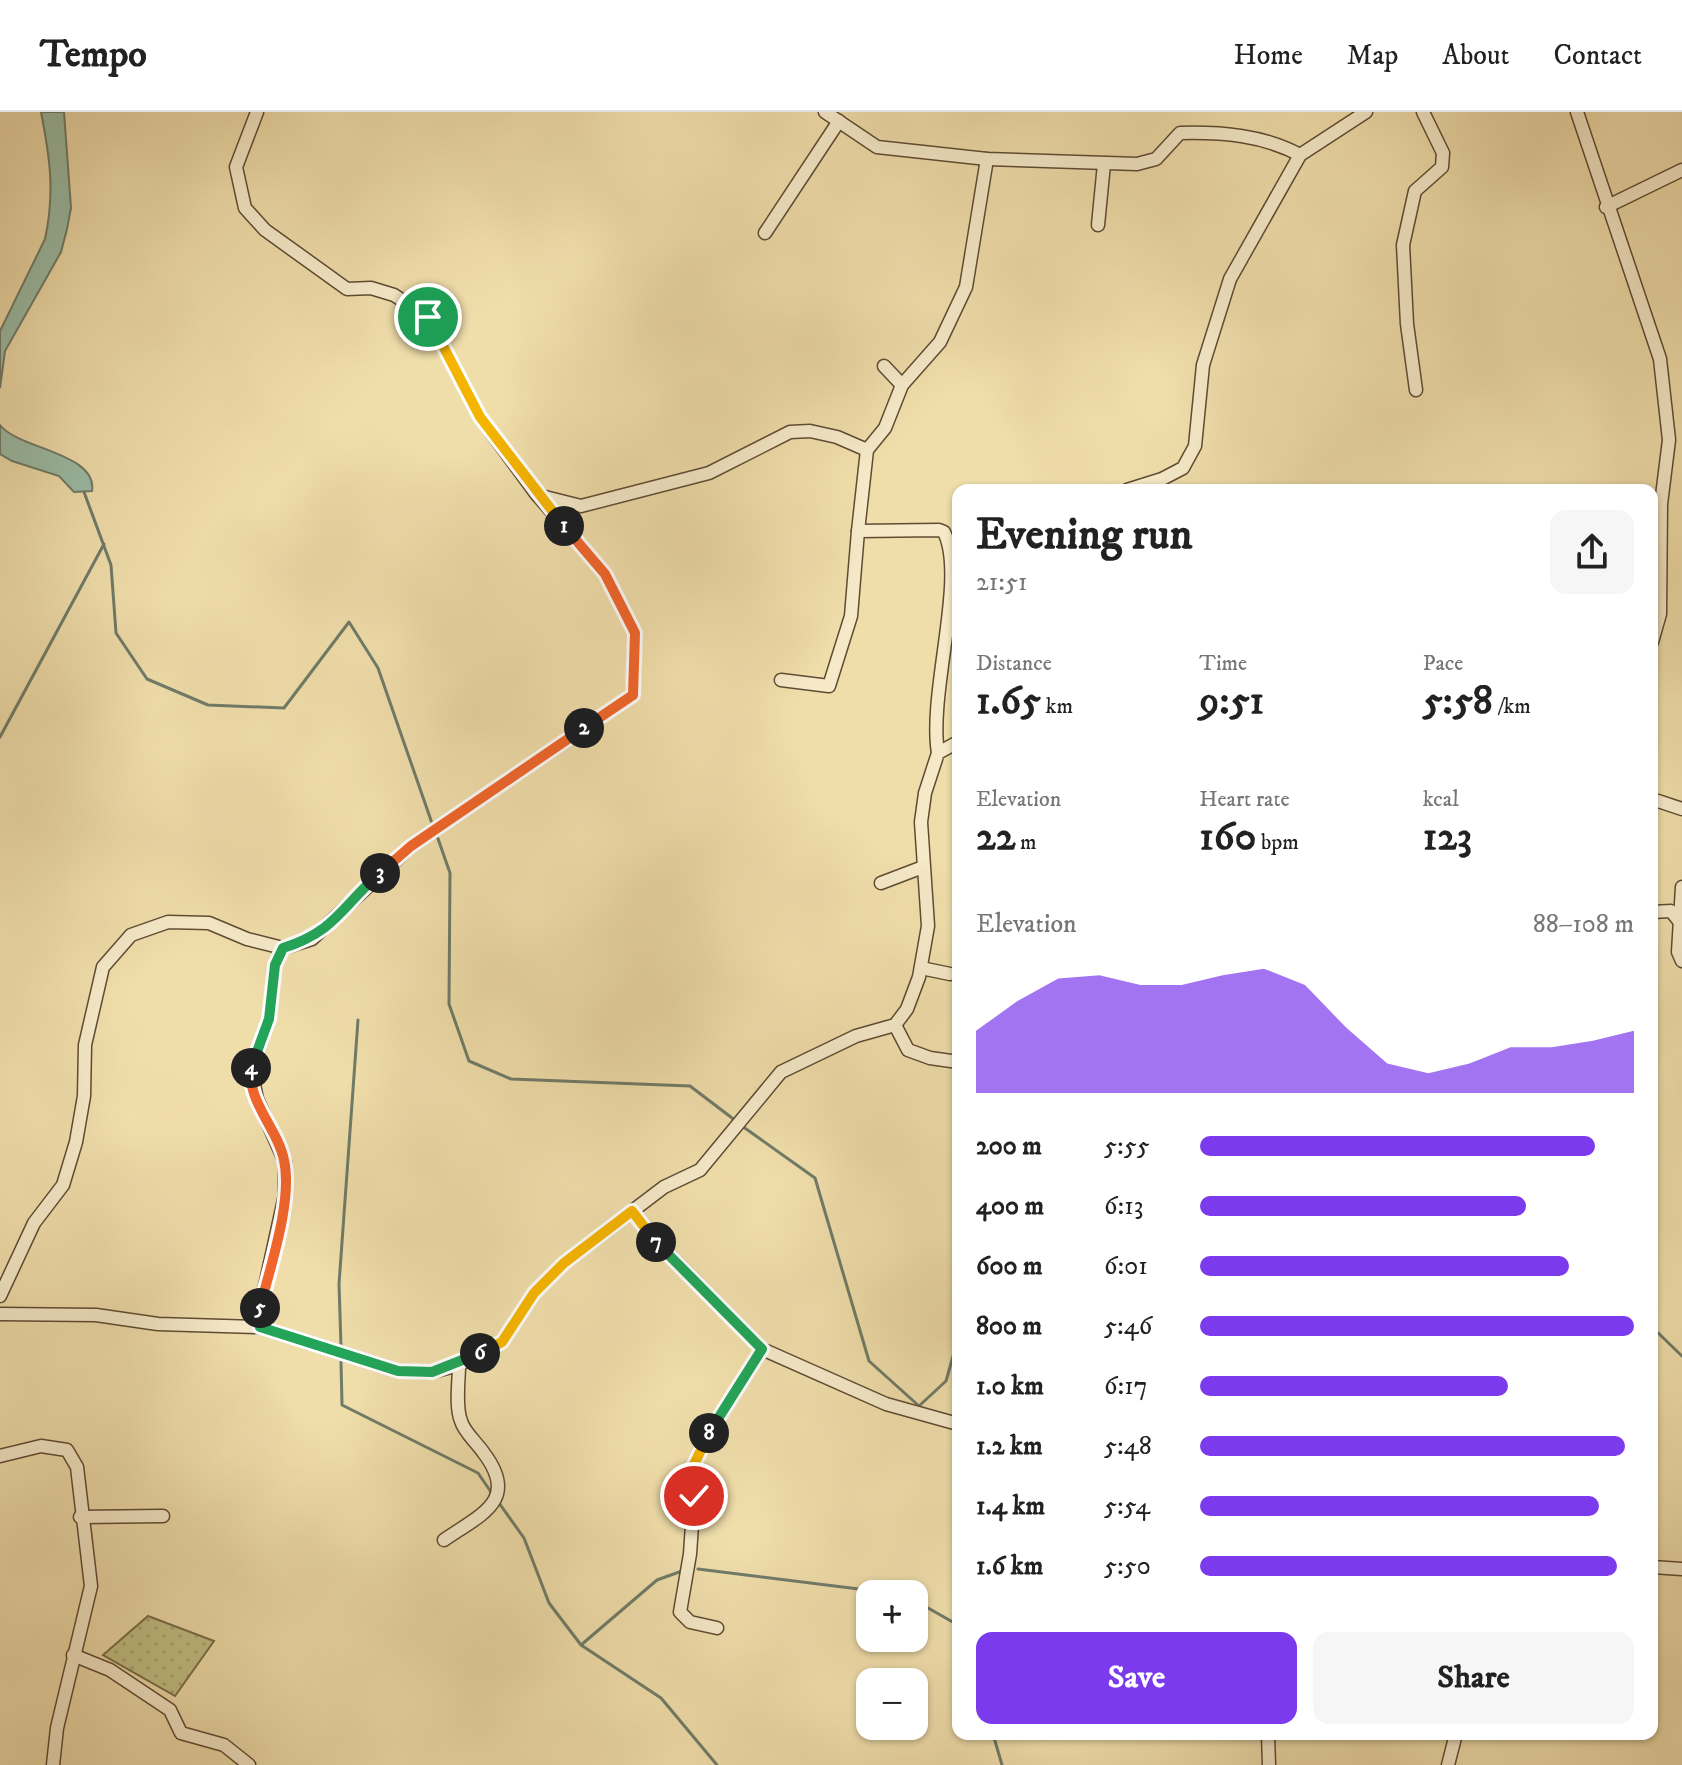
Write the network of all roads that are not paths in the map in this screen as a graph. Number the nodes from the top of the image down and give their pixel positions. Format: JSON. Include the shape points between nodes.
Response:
{"nodes":[{"id":1,"x":257,"y":112,"type":"edge"},
{"id":2,"x":825,"y":112,"type":"edge"},
{"id":3,"x":1366,"y":112,"type":"edge"},
{"id":4,"x":1423,"y":112,"type":"edge"},
{"id":5,"x":1577,"y":112,"type":"edge"},
{"id":6,"x":839,"y":121,"type":"junction"},
{"id":7,"x":1300,"y":155,"type":"junction"},
{"id":8,"x":987,"y":159,"type":"junction"},
{"id":9,"x":1104,"y":164,"type":"junction"},
{"id":10,"x":1682,"y":170,"type":"edge"},
{"id":11,"x":1606,"y":207,"type":"junction"},
{"id":12,"x":1098,"y":225,"type":"dead end"},
{"id":13,"x":765,"y":233,"type":"dead end"},
{"id":14,"x":884,"y":366,"type":"dead end"},
{"id":15,"x":902,"y":385,"type":"junction"},
{"id":16,"x":1416,"y":390,"type":"dead end"},
{"id":17,"x":867,"y":450,"type":"junction"},
{"id":18,"x":1144,"y":484,"type":"edge"},
{"id":19,"x":537,"y":495,"type":"junction"},
{"id":20,"x":559,"y":502,"type":"junction"},
{"id":21,"x":560,"y":522,"type":"junction"},
{"id":22,"x":858,"y":531,"type":"junction"},
{"id":23,"x":952,"y":535,"type":"edge"},
{"id":24,"x":1658,"y":621,"type":"edge"},
{"id":25,"x":781,"y":680,"type":"dead end"},
{"id":26,"x":952,"y":745,"type":"edge"},
{"id":27,"x":938,"y":753,"type":"junction"},
{"id":28,"x":1658,"y":801,"type":"edge"},
{"id":29,"x":1682,"y":809,"type":"edge"},
{"id":30,"x":923,"y":867,"type":"junction"},
{"id":31,"x":881,"y":883,"type":"dead end"},
{"id":32,"x":1682,"y":887,"type":"edge"},
{"id":33,"x":1658,"y":912,"type":"edge"},
{"id":34,"x":1679,"y":921,"type":"junction"},
{"id":35,"x":283,"y":948,"type":"junction"},
{"id":36,"x":1682,"y":961,"type":"edge"},
{"id":37,"x":921,"y":968,"type":"junction"},
{"id":38,"x":950,"y":974,"type":"dead end"},
{"id":39,"x":895,"y":1025,"type":"junction"},
{"id":40,"x":952,"y":1061,"type":"edge"},
{"id":41,"x":632,"y":1211,"type":"junction"},
{"id":42,"x":0,"y":1296,"type":"edge"},
{"id":43,"x":0,"y":1314,"type":"edge"},
{"id":44,"x":260,"y":1327,"type":"junction"},
{"id":45,"x":762,"y":1349,"type":"junction"},
{"id":46,"x":459,"y":1365,"type":"junction"},
{"id":47,"x":952,"y":1422,"type":"edge"},
{"id":48,"x":0,"y":1456,"type":"edge"},
{"id":49,"x":163,"y":1516,"type":"dead end"},
{"id":50,"x":80,"y":1517,"type":"junction"},
{"id":51,"x":444,"y":1540,"type":"dead end"},
{"id":52,"x":1658,"y":1567,"type":"edge"},
{"id":53,"x":1682,"y":1569,"type":"edge"},
{"id":54,"x":717,"y":1628,"type":"dead end"},
{"id":55,"x":73,"y":1655,"type":"junction"},
{"id":56,"x":1268,"y":1740,"type":"edge"},
{"id":57,"x":1454,"y":1740,"type":"edge"},
{"id":58,"x":53,"y":1765,"type":"edge"},
{"id":59,"x":249,"y":1765,"type":"edge"},
{"id":60,"x":1269,"y":1765,"type":"edge"},
{"id":61,"x":1448,"y":1765,"type":"edge"}],
"edges":[{"from":1,"to":19,"type":"street","via":[[236,167],[245,208],[265,230],[347,289],[371,288],[394,295],[428,317],[480,417]]},
{"from":2,"to":6,"type":"street"},
{"from":3,"to":7,"type":"street"},
{"from":4,"to":16,"type":"street","via":[[1443,153],[1442,167],[1415,191],[1403,245]]},
{"from":5,"to":11,"type":"street"},
{"from":6,"to":8,"type":"street","via":[[877,147]]},
{"from":6,"to":13,"type":"street"},
{"from":7,"to":9,"type":"street","via":[[1280,144],[1235,135],[1180,133],[1156,159]]},
{"from":7,"to":18,"type":"street","via":[[1230,279],[1203,365],[1195,446],[1183,468]]},
{"from":8,"to":9,"type":"street"},
{"from":8,"to":15,"type":"street","via":[[966,287],[940,342]]},
{"from":9,"to":12,"type":"street"},
{"from":10,"to":11,"type":"street"},
{"from":11,"to":24,"type":"street","via":[[1660,359],[1669,440],[1661,504]]},
{"from":14,"to":15,"type":"street"},
{"from":15,"to":17,"type":"street","via":[[885,428]]},
{"from":17,"to":20,"type":"street","via":[[837,437],[790,432],[709,473],[581,506]]},
{"from":17,"to":22,"type":"street"},
{"from":19,"to":20,"type":"street"},
{"from":19,"to":21,"type":"street"},
{"from":20,"to":21,"type":"street"},
{"from":21,"to":35,"type":"street","via":[[605,574],[635,633],[633,695],[411,846],[312,939]]},
{"from":22,"to":23,"type":"street","via":[[939,530]]},
{"from":22,"to":25,"type":"street","via":[[851,616],[829,686]]},
{"from":23,"to":27,"type":"street","via":[[935,715]]},
{"from":26,"to":27,"type":"street"},
{"from":27,"to":30,"type":"street","via":[[921,822]]},
{"from":28,"to":29,"type":"street"},
{"from":30,"to":31,"type":"street"},
{"from":30,"to":37,"type":"street","via":[[928,926]]},
{"from":32,"to":34,"type":"street"},
{"from":33,"to":34,"type":"street","via":[[1671,911]]},
{"from":34,"to":36,"type":"street"},
{"from":35,"to":42,"type":"street","via":[[209,923],[168,922],[131,935],[103,967],[85,1045],[76,1142],[63,1185],[34,1223]]},
{"from":35,"to":44,"type":"street","via":[[275,965],[269,1019],[251,1070],[257,1099],[285,1162],[285,1195]]},
{"from":37,"to":38,"type":"street"},
{"from":37,"to":39,"type":"street","via":[[907,1009]]},
{"from":39,"to":40,"type":"street","via":[[908,1050]]},
{"from":39,"to":41,"type":"street","via":[[856,1036],[781,1072],[700,1170],[664,1187]]},
{"from":41,"to":45,"type":"street"},
{"from":41,"to":46,"type":"street","via":[[544,1283],[502,1342]]},
{"from":43,"to":44,"type":"street"},
{"from":44,"to":46,"type":"street","via":[[398,1371],[432,1372]]},
{"from":45,"to":47,"type":"street","via":[[886,1404]]},
{"from":45,"to":54,"type":"street","via":[[689,1475],[694,1496],[680,1612],[690,1622]]},
{"from":46,"to":51,"type":"street","via":[[461,1422],[495,1467],[501,1485],[480,1515]]},
{"from":48,"to":50,"type":"street","via":[[41,1446],[67,1450],[77,1467]]},
{"from":49,"to":50,"type":"street"},
{"from":50,"to":55,"type":"street","via":[[91,1586]]},
{"from":52,"to":53,"type":"street"},
{"from":55,"to":58,"type":"street"},
{"from":55,"to":59,"type":"street","via":[[110,1670],[170,1710],[181,1733],[224,1745]]},
{"from":56,"to":60,"type":"street"},
{"from":57,"to":61,"type":"street"}]}
